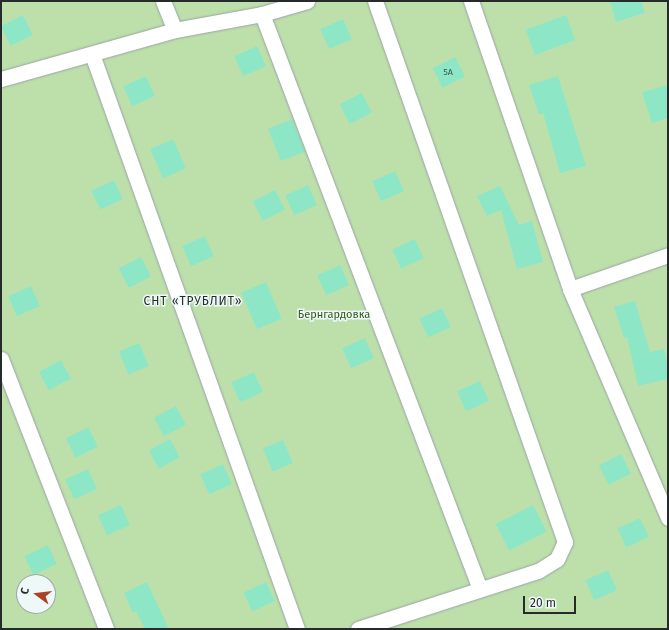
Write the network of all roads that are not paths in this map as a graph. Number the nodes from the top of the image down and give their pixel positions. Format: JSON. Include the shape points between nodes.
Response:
{"nodes":[{"id":1,"x":163,"y":1,"type":"edge"},
{"id":2,"x":308,"y":1,"type":"edge"},
{"id":3,"x":375,"y":1,"type":"edge"},
{"id":4,"x":471,"y":1,"type":"edge"},
{"id":5,"x":262,"y":14,"type":"junction"},
{"id":6,"x":175,"y":30,"type":"junction"},
{"id":7,"x":92,"y":54,"type":"junction"},
{"id":8,"x":1,"y":79,"type":"edge"},
{"id":9,"x":668,"y":254,"type":"edge"},
{"id":10,"x":570,"y":289,"type":"junction"},
{"id":11,"x":1,"y":359,"type":"edge"},
{"id":12,"x":668,"y":518,"type":"edge"},
{"id":13,"x":480,"y":589,"type":"junction"},
{"id":14,"x":106,"y":629,"type":"edge"},
{"id":15,"x":297,"y":629,"type":"edge"},
{"id":16,"x":358,"y":629,"type":"edge"}],
"edges":[{"from":1,"to":6,"type":"street"},
{"from":2,"to":5,"type":"street"},
{"from":3,"to":13,"type":"street","via":[[565,542],[558,559],[538,571]]},
{"from":4,"to":10,"type":"street"},
{"from":5,"to":6,"type":"street"},
{"from":5,"to":13,"type":"street"},
{"from":6,"to":7,"type":"street"},
{"from":7,"to":8,"type":"street"},
{"from":7,"to":15,"type":"street"},
{"from":9,"to":10,"type":"street"},
{"from":10,"to":12,"type":"street"},
{"from":11,"to":14,"type":"street"},
{"from":13,"to":16,"type":"street"}]}
